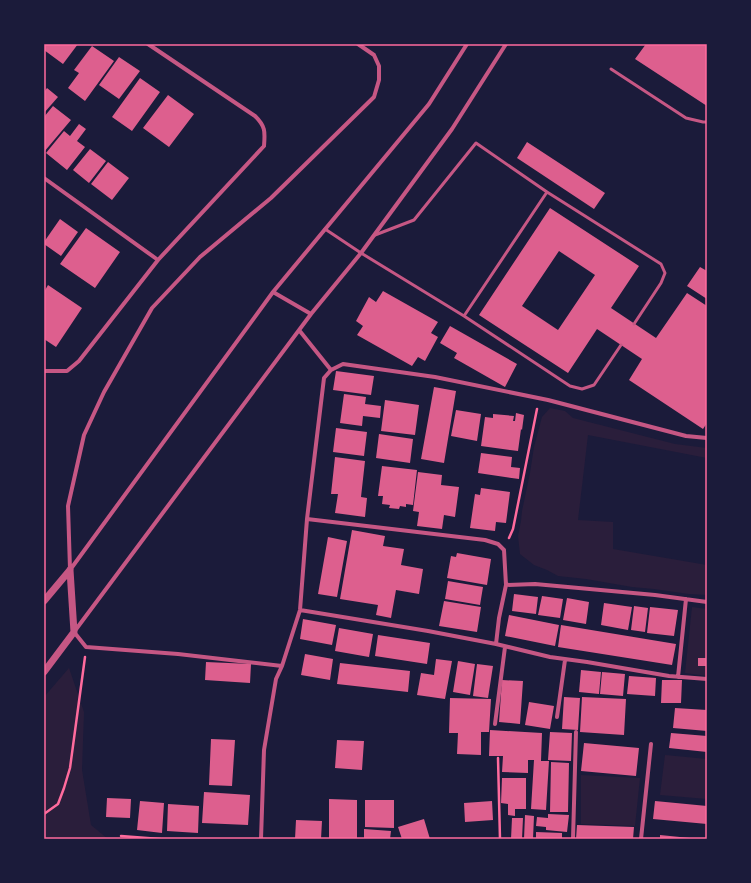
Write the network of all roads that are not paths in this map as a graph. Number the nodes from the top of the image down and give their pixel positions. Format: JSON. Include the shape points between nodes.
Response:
{"nodes":[{"id":1,"x":148,"y":44,"type":"edge"},
{"id":2,"x":358,"y":44,"type":"edge"},
{"id":3,"x":467,"y":44,"type":"edge"},
{"id":4,"x":506,"y":44,"type":"edge"},
{"id":5,"x":611,"y":69,"type":"dead end"},
{"id":6,"x":707,"y":122,"type":"edge"},
{"id":7,"x":44,"y":178,"type":"edge"},
{"id":8,"x":547,"y":192,"type":"junction"},
{"id":9,"x":325,"y":229,"type":"junction"},
{"id":10,"x":374,"y":235,"type":"junction"},
{"id":11,"x":360,"y":253,"type":"junction"},
{"id":12,"x":158,"y":260,"type":"junction"},
{"id":13,"x":274,"y":292,"type":"junction"},
{"id":14,"x":311,"y":314,"type":"junction"},
{"id":15,"x":464,"y":316,"type":"junction"},
{"id":16,"x":634,"y":324,"type":"dead end"},
{"id":17,"x":298,"y":330,"type":"junction"},
{"id":18,"x":621,"y":345,"type":"dead end"},
{"id":19,"x":331,"y":370,"type":"junction"},
{"id":20,"x":44,"y":371,"type":"edge"},
{"id":21,"x":707,"y":438,"type":"edge"},
{"id":22,"x":307,"y":519,"type":"junction"},
{"id":23,"x":70,"y":570,"type":"junction"},
{"id":24,"x":506,"y":585,"type":"junction"},
{"id":25,"x":686,"y":599,"type":"junction"},
{"id":26,"x":44,"y":601,"type":"edge"},
{"id":27,"x":707,"y":602,"type":"edge"},
{"id":28,"x":300,"y":610,"type":"junction"},
{"id":29,"x":74,"y":632,"type":"junction"},
{"id":30,"x":496,"y":644,"type":"junction"},
{"id":31,"x":505,"y":647,"type":"junction"},
{"id":32,"x":565,"y":660,"type":"junction"},
{"id":33,"x":282,"y":666,"type":"junction"},
{"id":34,"x":44,"y":672,"type":"edge"},
{"id":35,"x":678,"y":677,"type":"junction"},
{"id":36,"x":707,"y":679,"type":"edge"},
{"id":37,"x":557,"y":717,"type":"dead end"},
{"id":38,"x":495,"y":724,"type":"dead end"},
{"id":39,"x":576,"y":732,"type":"dead end"},
{"id":40,"x":651,"y":744,"type":"dead end"},
{"id":41,"x":261,"y":839,"type":"edge"},
{"id":42,"x":573,"y":839,"type":"edge"},
{"id":43,"x":641,"y":839,"type":"edge"}],
"edges":[{"from":1,"to":12,"type":"street","via":[[255,116],[264,129],[264,146]]},
{"from":2,"to":23,"type":"street","via":[[374,56],[379,66],[379,80],[374,97],[271,198],[200,257],[152,308],[104,392],[84,435],[68,506]]},
{"from":3,"to":9,"type":"street","via":[[429,104]]},
{"from":4,"to":10,"type":"street","via":[[452,129]]},
{"from":5,"to":6,"type":"lane","via":[[686,118]]},
{"from":7,"to":12,"type":"street"},
{"from":8,"to":10,"type":"lane","via":[[476,143],[414,220]]},
{"from":8,"to":15,"type":"lane"},
{"from":8,"to":16,"type":"lane","via":[[662,264],[665,272],[661,283]]},
{"from":9,"to":11,"type":"lane"},
{"from":9,"to":13,"type":"street"},
{"from":10,"to":11,"type":"street"},
{"from":11,"to":14,"type":"street"},
{"from":11,"to":15,"type":"lane"},
{"from":12,"to":20,"type":"street","via":[[79,361],[67,371]]},
{"from":13,"to":14,"type":"street"},
{"from":13,"to":23,"type":"street"},
{"from":14,"to":17,"type":"street"},
{"from":15,"to":18,"type":"lane","via":[[570,386],[582,389],[594,386]]},
{"from":17,"to":19,"type":"street"},
{"from":17,"to":29,"type":"street"},
{"from":19,"to":21,"type":"street","via":[[342,364],[435,377],[539,398],[686,436]]},
{"from":19,"to":22,"type":"street","via":[[324,378]]},
{"from":22,"to":24,"type":"street","via":[[485,540],[498,544],[504,550]]},
{"from":22,"to":28,"type":"street"},
{"from":23,"to":26,"type":"street"},
{"from":23,"to":29,"type":"street"},
{"from":24,"to":25,"type":"street","via":[[535,584]]},
{"from":24,"to":30,"type":"street"},
{"from":25,"to":27,"type":"street"},
{"from":25,"to":35,"type":"street"},
{"from":28,"to":30,"type":"street"},
{"from":28,"to":33,"type":"street"},
{"from":29,"to":33,"type":"street","via":[[86,647]]},
{"from":29,"to":34,"type":"street"},
{"from":30,"to":31,"type":"street"},
{"from":31,"to":32,"type":"street"},
{"from":31,"to":38,"type":"street"},
{"from":32,"to":35,"type":"street"},
{"from":32,"to":37,"type":"street"},
{"from":33,"to":41,"type":"street","via":[[276,680],[264,750]]},
{"from":35,"to":36,"type":"street"},
{"from":39,"to":42,"type":"street"},
{"from":40,"to":43,"type":"street"}]}
